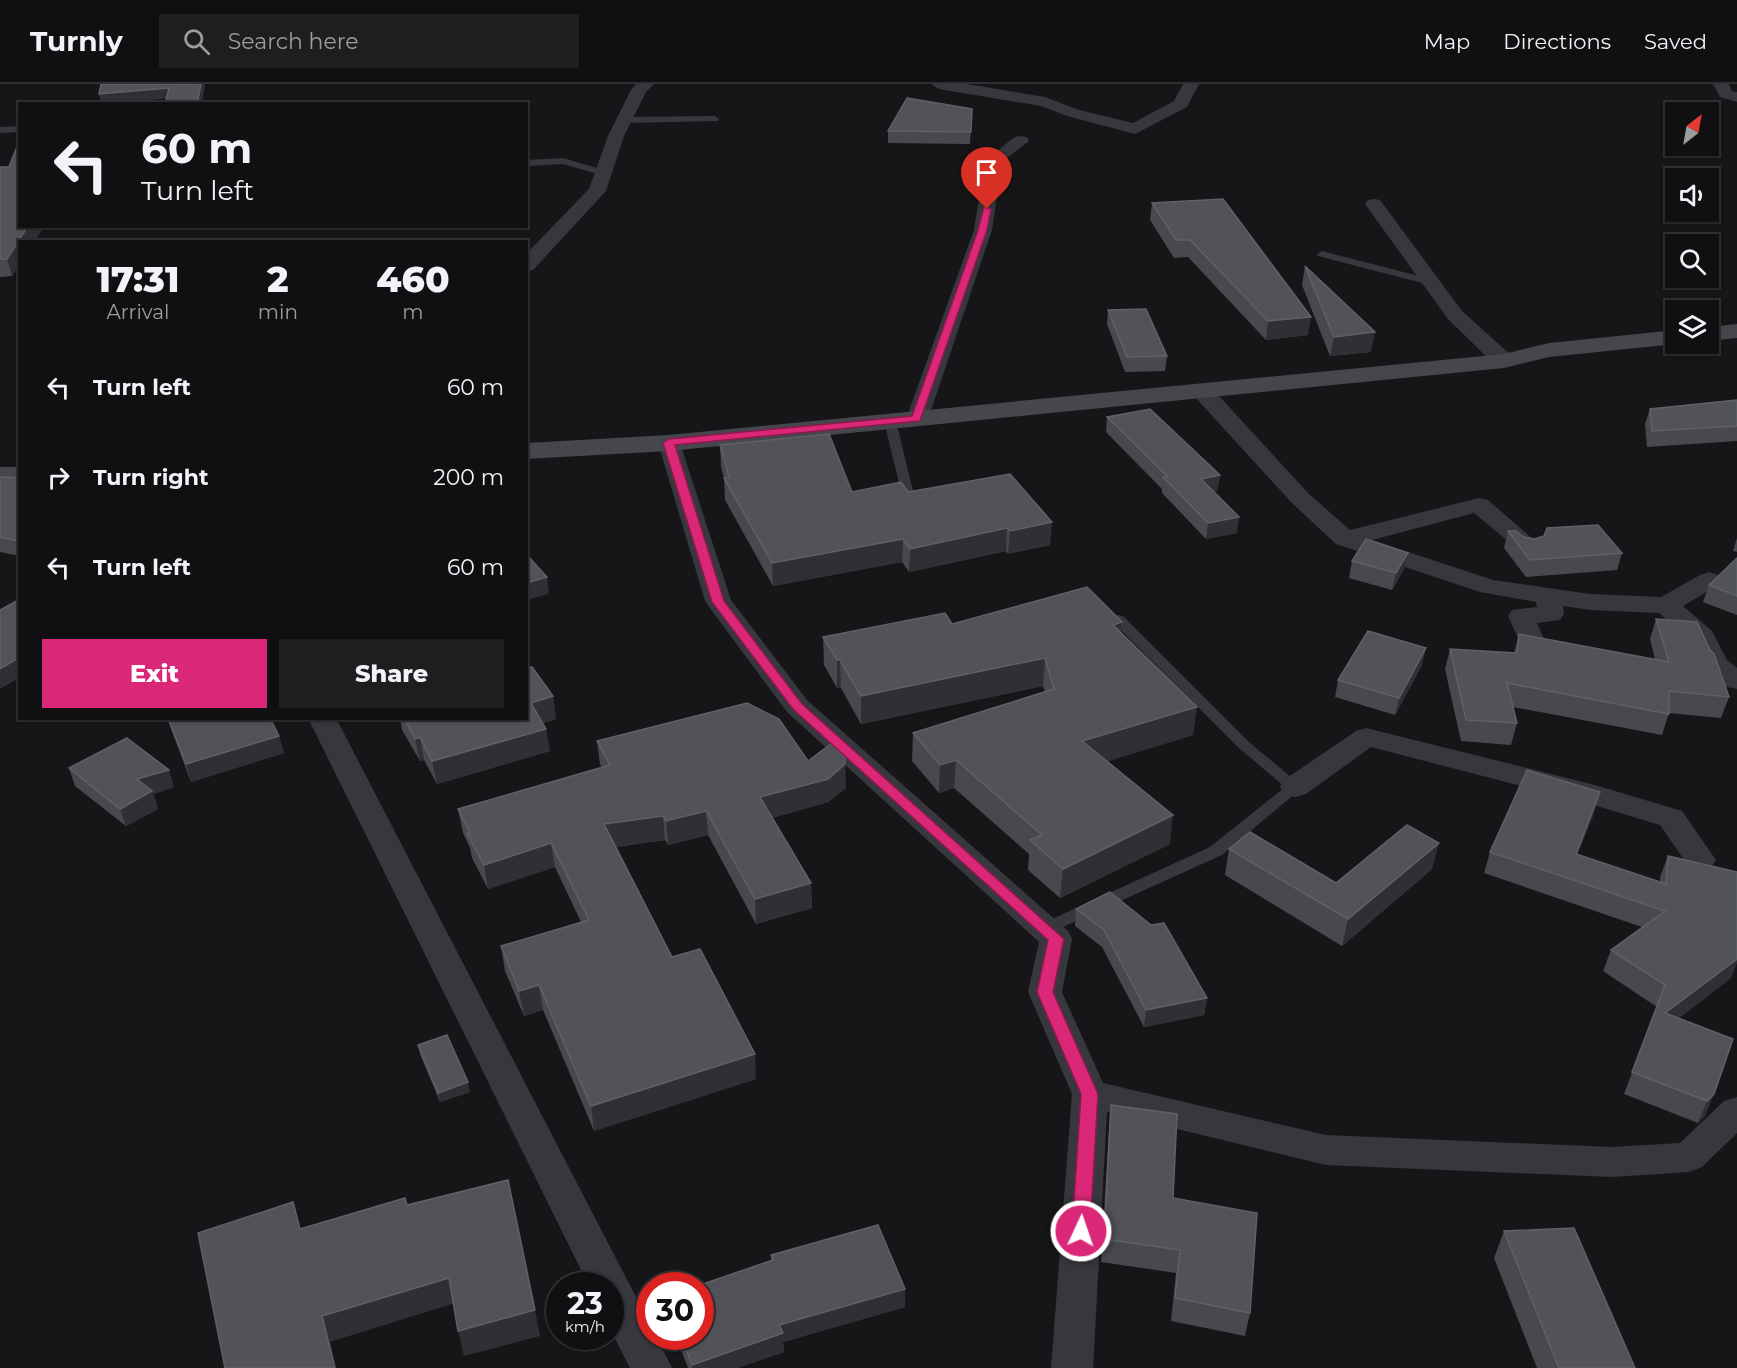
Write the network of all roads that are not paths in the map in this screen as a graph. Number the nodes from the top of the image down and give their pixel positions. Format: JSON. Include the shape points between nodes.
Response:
{"nodes":[{"id":1,"x":646,"y":84,"type":"edge"},
{"id":2,"x":939,"y":84,"type":"edge"},
{"id":3,"x":1191,"y":84,"type":"edge"},
{"id":4,"x":1721,"y":84,"type":"edge"},
{"id":5,"x":976,"y":87,"type":"edge"},
{"id":6,"x":1737,"y":97,"type":"edge"},
{"id":7,"x":715,"y":119,"type":"dead end"},
{"id":8,"x":624,"y":120,"type":"junction"},
{"id":9,"x":18,"y":129,"type":"edge"},
{"id":10,"x":0,"y":130,"type":"edge"},
{"id":11,"x":1021,"y":141,"type":"dead end"},
{"id":12,"x":528,"y":163,"type":"edge"},
{"id":13,"x":604,"y":173,"type":"junction"},
{"id":14,"x":1374,"y":204,"type":"dead end"},
{"id":15,"x":1322,"y":254,"type":"dead end"},
{"id":16,"x":528,"y":264,"type":"edge"},
{"id":17,"x":1430,"y":282,"type":"junction"},
{"id":18,"x":1737,"y":331,"type":"edge"},
{"id":19,"x":1719,"y":333,"type":"edge"},
{"id":20,"x":1665,"y":338,"type":"edge"},
{"id":21,"x":1504,"y":361,"type":"junction"},
{"id":22,"x":1202,"y":391,"type":"junction"},
{"id":23,"x":916,"y":418,"type":"junction"},
{"id":24,"x":890,"y":421,"type":"junction"},
{"id":25,"x":669,"y":443,"type":"junction"},
{"id":26,"x":528,"y":451,"type":"edge"},
{"id":27,"x":0,"y":475,"type":"edge"},
{"id":28,"x":18,"y":475,"type":"edge"},
{"id":29,"x":908,"y":495,"type":"edge"},
{"id":30,"x":1346,"y":539,"type":"junction"},
{"id":31,"x":1529,"y":546,"type":"edge"},
{"id":32,"x":1709,"y":580,"type":"dead end"},
{"id":33,"x":1548,"y":596,"type":"junction"},
{"id":34,"x":1666,"y":605,"type":"junction"},
{"id":35,"x":1118,"y":619,"type":"edge"},
{"id":36,"x":1536,"y":650,"type":"edge"},
{"id":37,"x":1737,"y":681,"type":"edge"},
{"id":38,"x":323,"y":720,"type":"edge"},
{"id":39,"x":1295,"y":787,"type":"junction"},
{"id":40,"x":1700,"y":860,"type":"dead end"},
{"id":41,"x":1045,"y":929,"type":"junction"},
{"id":42,"x":1090,"y":1094,"type":"junction"},
{"id":43,"x":1737,"y":1111,"type":"edge"},
{"id":44,"x":602,"y":1272,"type":"edge"},
{"id":45,"x":624,"y":1315,"type":"edge"},
{"id":46,"x":651,"y":1368,"type":"edge"},
{"id":47,"x":1072,"y":1368,"type":"edge"}],
"edges":[{"from":1,"to":8,"type":"street"},
{"from":2,"to":5,"type":"street"},
{"from":3,"to":5,"type":"street","via":[[1180,104],[1135,129],[1045,102]]},
{"from":4,"to":6,"type":"street","via":[[1726,94]]},
{"from":7,"to":8,"type":"lane"},
{"from":8,"to":13,"type":"street"},
{"from":9,"to":10,"type":"lane"},
{"from":11,"to":23,"type":"street","via":[[994,160],[983,230]]},
{"from":12,"to":13,"type":"lane","via":[[563,161]]},
{"from":13,"to":16,"type":"street","via":[[597,191]]},
{"from":14,"to":17,"type":"street"},
{"from":15,"to":17,"type":"lane"},
{"from":17,"to":21,"type":"street","via":[[1455,315]]},
{"from":18,"to":19,"type":"street"},
{"from":20,"to":21,"type":"street","via":[[1549,350]]},
{"from":21,"to":22,"type":"street"},
{"from":22,"to":23,"type":"street"},
{"from":22,"to":30,"type":"street","via":[[1300,498]]},
{"from":23,"to":24,"type":"street"},
{"from":24,"to":25,"type":"street"},
{"from":24,"to":29,"type":"lane"},
{"from":25,"to":26,"type":"street"},
{"from":25,"to":41,"type":"street","via":[[718,602],[797,706]]},
{"from":27,"to":28,"type":"street"},
{"from":30,"to":31,"type":"street","via":[[1479,505]]},
{"from":30,"to":33,"type":"street","via":[[1489,587]]},
{"from":32,"to":34,"type":"street"},
{"from":33,"to":34,"type":"street"},
{"from":33,"to":36,"type":"street","via":[[1551,614],[1521,616]]},
{"from":34,"to":37,"type":"street","via":[[1703,637],[1715,664]]},
{"from":35,"to":39,"type":"lane","via":[[1245,746]]},
{"from":38,"to":44,"type":"street"},
{"from":39,"to":40,"type":"street","via":[[1366,737],[1671,818]]},
{"from":39,"to":41,"type":"lane","via":[[1216,851]]},
{"from":41,"to":42,"type":"street","via":[[1056,939],[1045,992]]},
{"from":42,"to":43,"type":"street","via":[[1326,1150],[1612,1162],[1689,1157]]},
{"from":42,"to":47,"type":"street"},
{"from":45,"to":46,"type":"street"}]}
